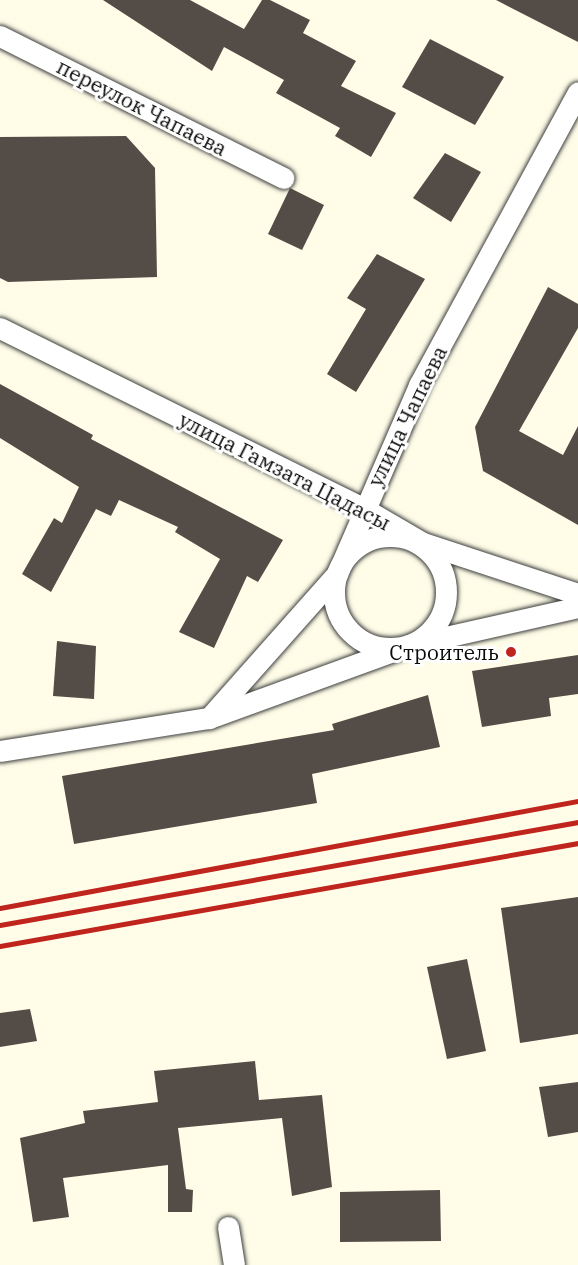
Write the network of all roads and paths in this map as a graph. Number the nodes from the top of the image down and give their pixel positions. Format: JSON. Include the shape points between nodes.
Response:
{"nodes":[{"id":1,"x":0,"y":36,"type":"edge"},
{"id":2,"x":578,"y":92,"type":"edge"},
{"id":3,"x":283,"y":178,"type":"dead end"},
{"id":4,"x":0,"y":328,"type":"edge"},
{"id":5,"x":363,"y":508,"type":"junction"},
{"id":6,"x":423,"y":543,"type":"junction"},
{"id":7,"x":337,"y":574,"type":"junction"},
{"id":8,"x":578,"y":594,"type":"edge"},
{"id":9,"x":578,"y":607,"type":"edge"},
{"id":10,"x":410,"y":645,"type":"junction"},
{"id":11,"x":209,"y":718,"type":"junction"},
{"id":12,"x":0,"y":751,"type":"edge"},
{"id":13,"x":228,"y":1227,"type":"dead end"},
{"id":14,"x":234,"y":1265,"type":"edge"}],
"edges":[{"from":1,"to":3,"type":"street","name":"переулок Чапаева"},
{"from":2,"to":5,"type":"street","name":"улица Чапаева","via":[[419,385]]},
{"from":4,"to":5,"type":"street","name":"улица Гамзата Цадасы"},
{"from":5,"to":6,"type":"street","name":"улица Гамзата Цадасы"},
{"from":5,"to":7,"type":"street","name":"улица Чапаева"},
{"from":6,"to":7,"type":"street","via":[[389,536],[372,539],[357,547]]},
{"from":6,"to":8,"type":"street","name":"улица Гамзата Цадасы"},
{"from":6,"to":10,"type":"street","via":[[442,573],[444,607],[424,636]]},
{"from":7,"to":10,"type":"street","via":[[336,609],[358,638],[383,647]]},
{"from":7,"to":11,"type":"street","name":"улица Чапаева"},
{"from":9,"to":10,"type":"street"},
{"from":10,"to":11,"type":"street"},
{"from":11,"to":12,"type":"street"},
{"from":13,"to":14,"type":"street"}]}
